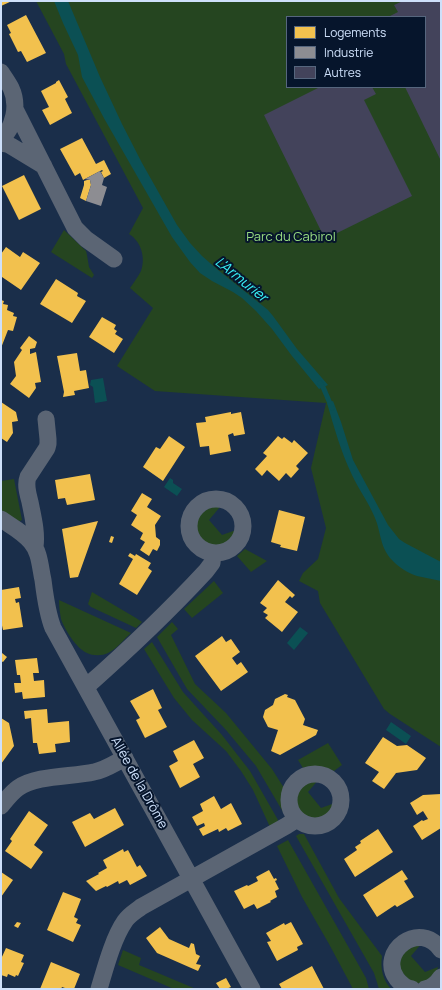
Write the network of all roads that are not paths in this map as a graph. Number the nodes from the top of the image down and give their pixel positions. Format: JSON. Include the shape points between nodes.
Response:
{"nodes":[{"id":1,"x":1,"y":72,"type":"edge"},
{"id":2,"x":15,"y":109,"type":"junction"},
{"id":3,"x":1,"y":142,"type":"edge"},
{"id":4,"x":44,"y":166,"type":"junction"},
{"id":5,"x":114,"y":259,"type":"dead end"},
{"id":6,"x":46,"y":419,"type":"dead end"},
{"id":7,"x":1,"y":520,"type":"edge"},
{"id":8,"x":35,"y":547,"type":"junction"},
{"id":9,"x":213,"y":553,"type":"dead end"},
{"id":10,"x":86,"y":687,"type":"junction"},
{"id":11,"x":125,"y":758,"type":"junction"},
{"id":12,"x":1,"y":806,"type":"edge"},
{"id":13,"x":297,"y":819,"type":"dead end"},
{"id":14,"x":192,"y":880,"type":"junction"},
{"id":15,"x":441,"y":950,"type":"edge"},
{"id":16,"x":441,"y":977,"type":"edge"},
{"id":17,"x":99,"y":989,"type":"edge"},
{"id":18,"x":252,"y":989,"type":"edge"},
{"id":19,"x":412,"y":989,"type":"edge"},
{"id":20,"x":425,"y":989,"type":"edge"}],
"edges":[{"from":1,"to":2,"type":"street","via":[[10,86]]},
{"from":2,"to":3,"type":"street","via":[[11,126]]},
{"from":2,"to":4,"type":"street"},
{"from":3,"to":4,"type":"street"},
{"from":4,"to":5,"type":"street","via":[[75,228]]},
{"from":6,"to":8,"type":"street","name":"Allée de la Drôme","via":[[47,448],[27,480],[35,530]]},
{"from":7,"to":8,"type":"street","via":[[27,538]]},
{"from":8,"to":10,"type":"street","name":"Allée de la Drôme","via":[[50,620]]},
{"from":9,"to":10,"type":"street","via":[[212,563],[206,571],[138,640]]},
{"from":10,"to":11,"type":"street","name":"Allée de la Drôme"},
{"from":11,"to":12,"type":"street","via":[[108,768],[94,772],[28,783],[18,788]]},
{"from":11,"to":14,"type":"street","name":"Allée de la Drôme"},
{"from":13,"to":14,"type":"street"},
{"from":14,"to":17,"type":"street","via":[[141,907],[125,920]]},
{"from":14,"to":18,"type":"street","name":"Allée de la Drôme"},
{"from":15,"to":19,"type":"street","via":[[438,945],[421,937],[403,942],[397,949],[392,967],[395,976]]},
{"from":16,"to":20,"type":"street"}]}
